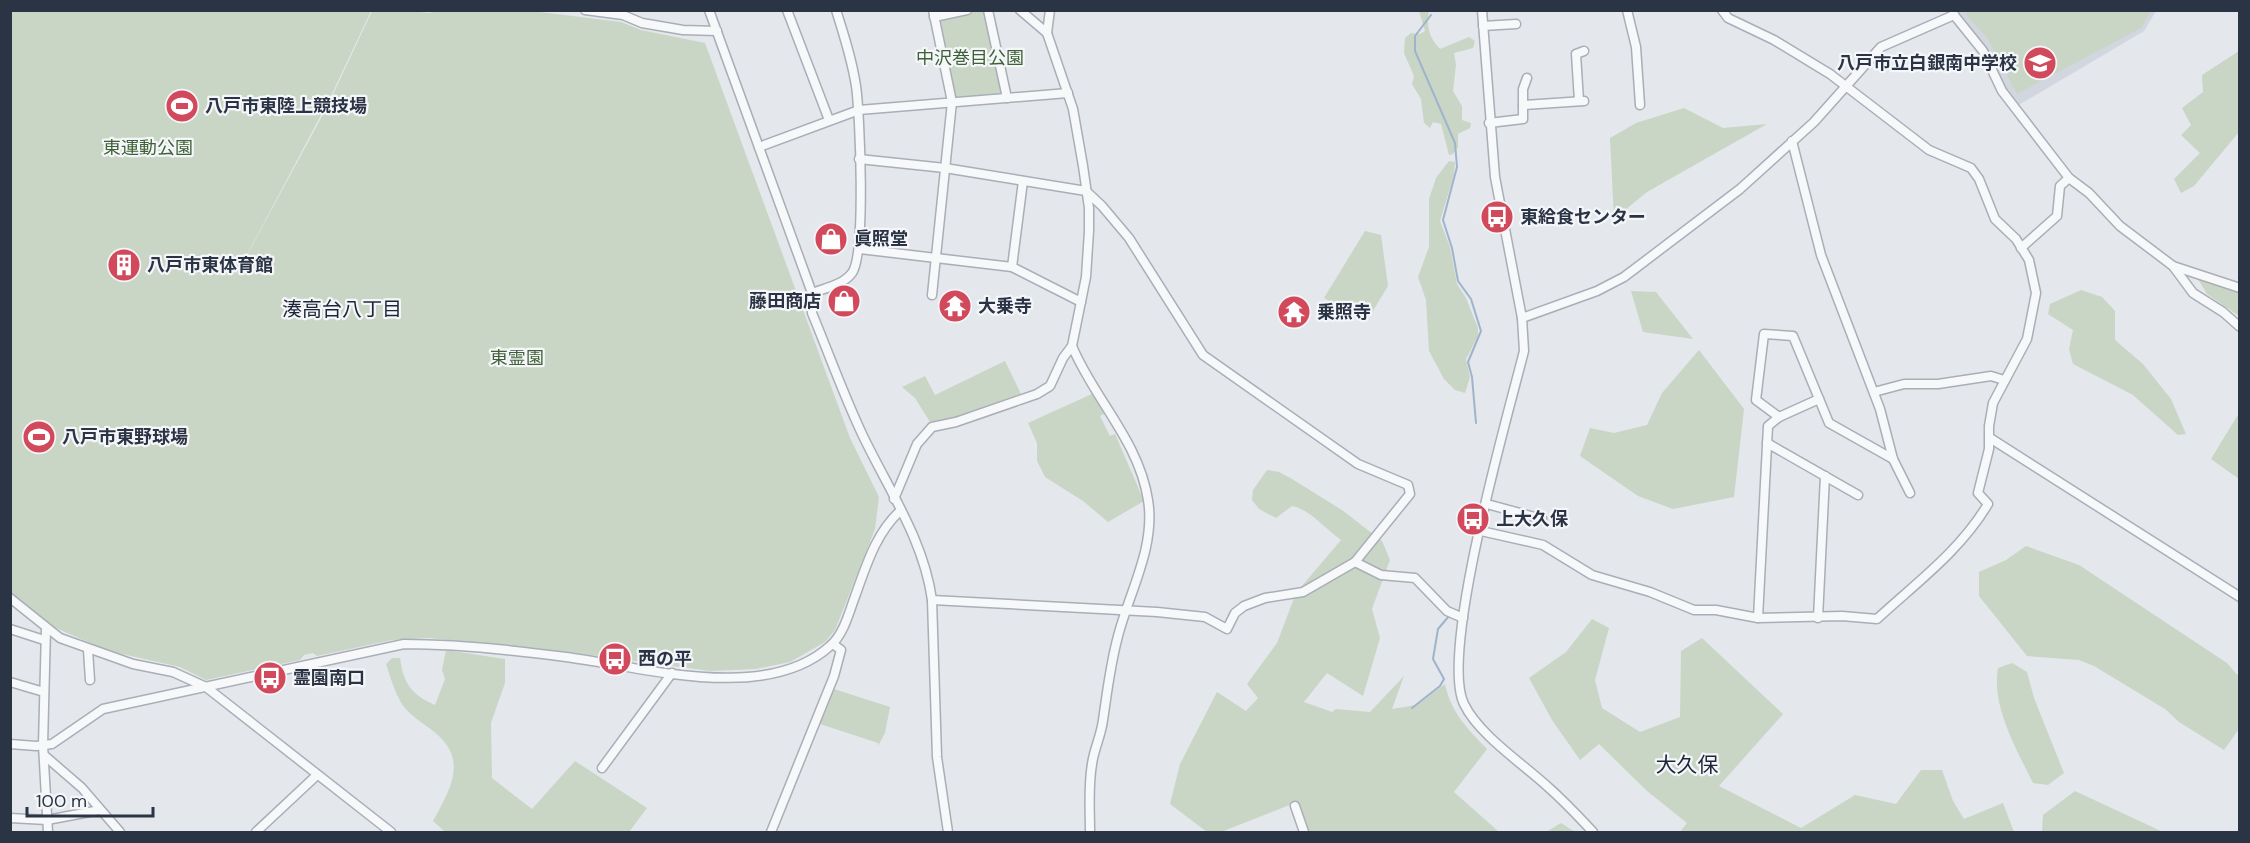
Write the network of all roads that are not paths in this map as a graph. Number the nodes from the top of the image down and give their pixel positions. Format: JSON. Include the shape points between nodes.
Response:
{"nodes":[{"id":1,"x":585,"y":10,"type":"edge"},
{"id":2,"x":638,"y":10,"type":"edge"},
{"id":3,"x":709,"y":10,"type":"edge"},
{"id":4,"x":787,"y":10,"type":"edge"},
{"id":5,"x":836,"y":10,"type":"edge"},
{"id":6,"x":966,"y":10,"type":"edge"},
{"id":7,"x":988,"y":10,"type":"edge"},
{"id":8,"x":1020,"y":10,"type":"edge"},
{"id":9,"x":1050,"y":10,"type":"edge"},
{"id":10,"x":1482,"y":10,"type":"edge"},
{"id":11,"x":1627,"y":10,"type":"edge"},
{"id":12,"x":1722,"y":10,"type":"edge"},
{"id":13,"x":1954,"y":13,"type":"edge"},
{"id":14,"x":934,"y":14,"type":"edge"},
{"id":15,"x":642,"y":23,"type":"junction"},
{"id":16,"x":1516,"y":24,"type":"dead end"},
{"id":17,"x":1483,"y":26,"type":"junction"},
{"id":18,"x":717,"y":31,"type":"junction"},
{"id":19,"x":1047,"y":33,"type":"junction"},
{"id":20,"x":1584,"y":51,"type":"dead end"},
{"id":21,"x":1527,"y":78,"type":"dead end"},
{"id":22,"x":1845,"y":86,"type":"junction"},
{"id":23,"x":1068,"y":93,"type":"junction"},
{"id":24,"x":1007,"y":98,"type":"junction"},
{"id":25,"x":952,"y":102,"type":"junction"},
{"id":26,"x":1523,"y":105,"type":"junction"},
{"id":27,"x":1640,"y":105,"type":"dead end"},
{"id":28,"x":859,"y":110,"type":"junction"},
{"id":29,"x":829,"y":120,"type":"junction"},
{"id":30,"x":1489,"y":123,"type":"junction"},
{"id":31,"x":1792,"y":141,"type":"junction"},
{"id":32,"x":759,"y":147,"type":"junction"},
{"id":33,"x":860,"y":159,"type":"junction"},
{"id":34,"x":945,"y":168,"type":"junction"},
{"id":35,"x":2069,"y":178,"type":"junction"},
{"id":36,"x":1023,"y":181,"type":"junction"},
{"id":37,"x":1086,"y":191,"type":"junction"},
{"id":38,"x":2021,"y":248,"type":"junction"},
{"id":39,"x":860,"y":249,"type":"junction"},
{"id":40,"x":935,"y":257,"type":"junction"},
{"id":41,"x":2173,"y":266,"type":"junction"},
{"id":42,"x":1012,"y":267,"type":"junction"},
{"id":43,"x":2240,"y":288,"type":"edge"},
{"id":44,"x":812,"y":293,"type":"junction"},
{"id":45,"x":932,"y":295,"type":"dead end"},
{"id":46,"x":1081,"y":302,"type":"junction"},
{"id":47,"x":1522,"y":318,"type":"junction"},
{"id":48,"x":2240,"y":327,"type":"edge"},
{"id":49,"x":1072,"y":346,"type":"junction"},
{"id":50,"x":2004,"y":380,"type":"junction"},
{"id":51,"x":1874,"y":392,"type":"junction"},
{"id":52,"x":1819,"y":399,"type":"junction"},
{"id":53,"x":1779,"y":417,"type":"junction"},
{"id":54,"x":1990,"y":438,"type":"junction"},
{"id":55,"x":1767,"y":443,"type":"junction"},
{"id":56,"x":1893,"y":459,"type":"junction"},
{"id":57,"x":1825,"y":476,"type":"junction"},
{"id":58,"x":1910,"y":493,"type":"dead end"},
{"id":59,"x":1858,"y":495,"type":"dead end"},
{"id":60,"x":894,"y":499,"type":"junction"},
{"id":61,"x":1487,"y":504,"type":"junction"},
{"id":62,"x":900,"y":511,"type":"junction"},
{"id":63,"x":1542,"y":519,"type":"dead end"},
{"id":64,"x":1481,"y":531,"type":"junction"},
{"id":65,"x":1355,"y":562,"type":"junction"},
{"id":66,"x":2240,"y":597,"type":"edge"},
{"id":67,"x":10,"y":598,"type":"edge"},
{"id":68,"x":932,"y":600,"type":"junction"},
{"id":69,"x":1124,"y":611,"type":"junction"},
{"id":70,"x":1463,"y":618,"type":"junction"},
{"id":71,"x":1758,"y":618,"type":"junction"},
{"id":72,"x":1818,"y":618,"type":"junction"},
{"id":73,"x":10,"y":629,"type":"edge"},
{"id":74,"x":46,"y":629,"type":"junction"},
{"id":75,"x":44,"y":640,"type":"junction"},
{"id":76,"x":833,"y":644,"type":"junction"},
{"id":77,"x":88,"y":650,"type":"junction"},
{"id":78,"x":672,"y":672,"type":"junction"},
{"id":79,"x":90,"y":680,"type":"dead end"},
{"id":80,"x":10,"y":682,"type":"edge"},
{"id":81,"x":206,"y":687,"type":"junction"},
{"id":82,"x":44,"y":692,"type":"junction"},
{"id":83,"x":10,"y":744,"type":"edge"},
{"id":84,"x":43,"y":745,"type":"junction"},
{"id":85,"x":45,"y":756,"type":"junction"},
{"id":86,"x":602,"y":768,"type":"dead end"},
{"id":87,"x":316,"y":775,"type":"junction"},
{"id":88,"x":1295,"y":806,"type":"dead end"},
{"id":89,"x":100,"y":810,"type":"junction"},
{"id":90,"x":10,"y":818,"type":"edge"},
{"id":91,"x":47,"y":820,"type":"junction"},
{"id":92,"x":48,"y":832,"type":"edge"},
{"id":93,"x":120,"y":832,"type":"edge"},
{"id":94,"x":256,"y":832,"type":"edge"},
{"id":95,"x":391,"y":832,"type":"edge"},
{"id":96,"x":771,"y":832,"type":"edge"},
{"id":97,"x":948,"y":832,"type":"edge"},
{"id":98,"x":1090,"y":832,"type":"edge"},
{"id":99,"x":1304,"y":832,"type":"edge"},
{"id":100,"x":1593,"y":832,"type":"edge"}],
"edges":[{"from":1,"to":15,"type":"street","via":[[623,15]]},
{"from":2,"to":15,"type":"street"},
{"from":3,"to":18,"type":"street"},
{"from":4,"to":29,"type":"street"},
{"from":5,"to":28,"type":"street","via":[[852,63]]},
{"from":6,"to":14,"type":"street"},
{"from":7,"to":24,"type":"street"},
{"from":8,"to":19,"type":"street"},
{"from":9,"to":19,"type":"street"},
{"from":10,"to":17,"type":"street"},
{"from":11,"to":27,"type":"street","via":[[1636,47]]},
{"from":12,"to":22,"type":"street","via":[[1728,18],[1774,40]]},
{"from":13,"to":22,"type":"street","via":[[1881,47]]},
{"from":13,"to":35,"type":"street","via":[[1983,51],[2002,91]]},
{"from":14,"to":25,"type":"street"},
{"from":15,"to":18,"type":"street"},
{"from":16,"to":17,"type":"street"},
{"from":17,"to":30,"type":"street"},
{"from":18,"to":32,"type":"street"},
{"from":19,"to":23,"type":"street"},
{"from":20,"to":26,"type":"street","via":[[1576,54],[1582,101]]},
{"from":21,"to":26,"type":"street"},
{"from":22,"to":31,"type":"street"},
{"from":22,"to":38,"type":"street","via":[[1929,150],[1971,168],[1995,219]]},
{"from":23,"to":24,"type":"street"},
{"from":23,"to":37,"type":"street"},
{"from":24,"to":25,"type":"street"},
{"from":25,"to":28,"type":"street"},
{"from":25,"to":34,"type":"street"},
{"from":26,"to":30,"type":"street","via":[[1521,120]]},
{"from":28,"to":29,"type":"street"},
{"from":28,"to":33,"type":"street"},
{"from":29,"to":32,"type":"street"},
{"from":30,"to":47,"type":"street","via":[[1495,177]]},
{"from":31,"to":47,"type":"street","via":[[1740,189],[1624,277]]},
{"from":31,"to":51,"type":"street","via":[[1821,255]]},
{"from":32,"to":44,"type":"street"},
{"from":33,"to":34,"type":"street"},
{"from":33,"to":39,"type":"street"},
{"from":34,"to":36,"type":"street"},
{"from":34,"to":40,"type":"street"},
{"from":35,"to":38,"type":"street","via":[[2060,186],[2057,216]]},
{"from":35,"to":41,"type":"street","via":[[2120,226]]},
{"from":36,"to":37,"type":"street"},
{"from":36,"to":42,"type":"street"},
{"from":37,"to":46,"type":"street","via":[[1089,231]]},
{"from":37,"to":65,"type":"street","via":[[1129,238],[1203,355],[1358,464],[1408,485],[1410,494]]},
{"from":38,"to":50,"type":"street","via":[[2029,260],[2036,293],[2027,339]]},
{"from":39,"to":40,"type":"street"},
{"from":39,"to":44,"type":"street","via":[[853,272],[845,280]]},
{"from":40,"to":42,"type":"street"},
{"from":40,"to":45,"type":"street"},
{"from":41,"to":43,"type":"street"},
{"from":41,"to":48,"type":"street","via":[[2193,293]]},
{"from":42,"to":46,"type":"street"},
{"from":44,"to":60,"type":"street","via":[[812,313]]},
{"from":46,"to":49,"type":"street"},
{"from":47,"to":61,"type":"street","via":[[1524,351]]},
{"from":49,"to":60,"type":"street","via":[[1050,386],[1037,394],[932,427],[917,444]]},
{"from":49,"to":69,"type":"street","via":[[1121,429],[1137,461],[1148,498],[1151,522],[1145,556]]},
{"from":50,"to":51,"type":"street","via":[[1991,376],[1938,384],[1904,384]]},
{"from":50,"to":54,"type":"street","via":[[1993,403]]},
{"from":51,"to":56,"type":"street"},
{"from":52,"to":53,"type":"street"},
{"from":52,"to":53,"type":"street","via":[[1793,336],[1764,334],[1756,400]]},
{"from":52,"to":56,"type":"street","via":[[1834,428]]},
{"from":53,"to":55,"type":"street","via":[[1768,426]]},
{"from":54,"to":66,"type":"street"},
{"from":54,"to":72,"type":"street","via":[[1978,493],[1988,504],[1944,560],[1877,619]]},
{"from":55,"to":57,"type":"street"},
{"from":55,"to":71,"type":"street"},
{"from":56,"to":58,"type":"street"},
{"from":57,"to":59,"type":"street"},
{"from":57,"to":72,"type":"street"},
{"from":60,"to":62,"type":"street"},
{"from":61,"to":63,"type":"street"},
{"from":61,"to":64,"type":"street"},
{"from":62,"to":68,"type":"street","via":[[921,551]]},
{"from":62,"to":76,"type":"street","via":[[876,542],[849,615]]},
{"from":64,"to":70,"type":"street"},
{"from":64,"to":71,"type":"street","via":[[1543,545],[1592,575],[1694,610]]},
{"from":65,"to":69,"type":"street","via":[[1302,592],[1244,606],[1235,613],[1227,629],[1205,618]]},
{"from":65,"to":70,"type":"street","via":[[1381,575],[1415,578],[1447,610]]},
{"from":67,"to":74,"type":"street"},
{"from":68,"to":69,"type":"street"},
{"from":68,"to":97,"type":"street","via":[[936,747]]},
{"from":69,"to":98,"type":"street","via":[[1091,769]]},
{"from":70,"to":100,"type":"street","via":[[1457,672],[1464,704],[1491,736]]},
{"from":71,"to":72,"type":"street"},
{"from":73,"to":75,"type":"street"},
{"from":74,"to":75,"type":"street"},
{"from":74,"to":77,"type":"street"},
{"from":75,"to":82,"type":"street"},
{"from":76,"to":78,"type":"street","via":[[801,665],[758,676]]},
{"from":76,"to":96,"type":"street","via":[[841,650],[834,676]]},
{"from":77,"to":79,"type":"street"},
{"from":77,"to":81,"type":"street","via":[[173,672]]},
{"from":78,"to":81,"type":"street","via":[[453,645],[404,644]]},
{"from":78,"to":86,"type":"street"},
{"from":80,"to":82,"type":"street"},
{"from":81,"to":84,"type":"street","via":[[104,709],[63,737]]},
{"from":81,"to":87,"type":"street"},
{"from":82,"to":84,"type":"street"},
{"from":83,"to":84,"type":"street"},
{"from":84,"to":85,"type":"street"},
{"from":85,"to":89,"type":"street","via":[[63,769]]},
{"from":85,"to":91,"type":"street"},
{"from":87,"to":94,"type":"street"},
{"from":87,"to":95,"type":"street"},
{"from":88,"to":99,"type":"street"},
{"from":89,"to":91,"type":"street"},
{"from":89,"to":93,"type":"street"},
{"from":90,"to":91,"type":"street"},
{"from":91,"to":92,"type":"street"}]}
